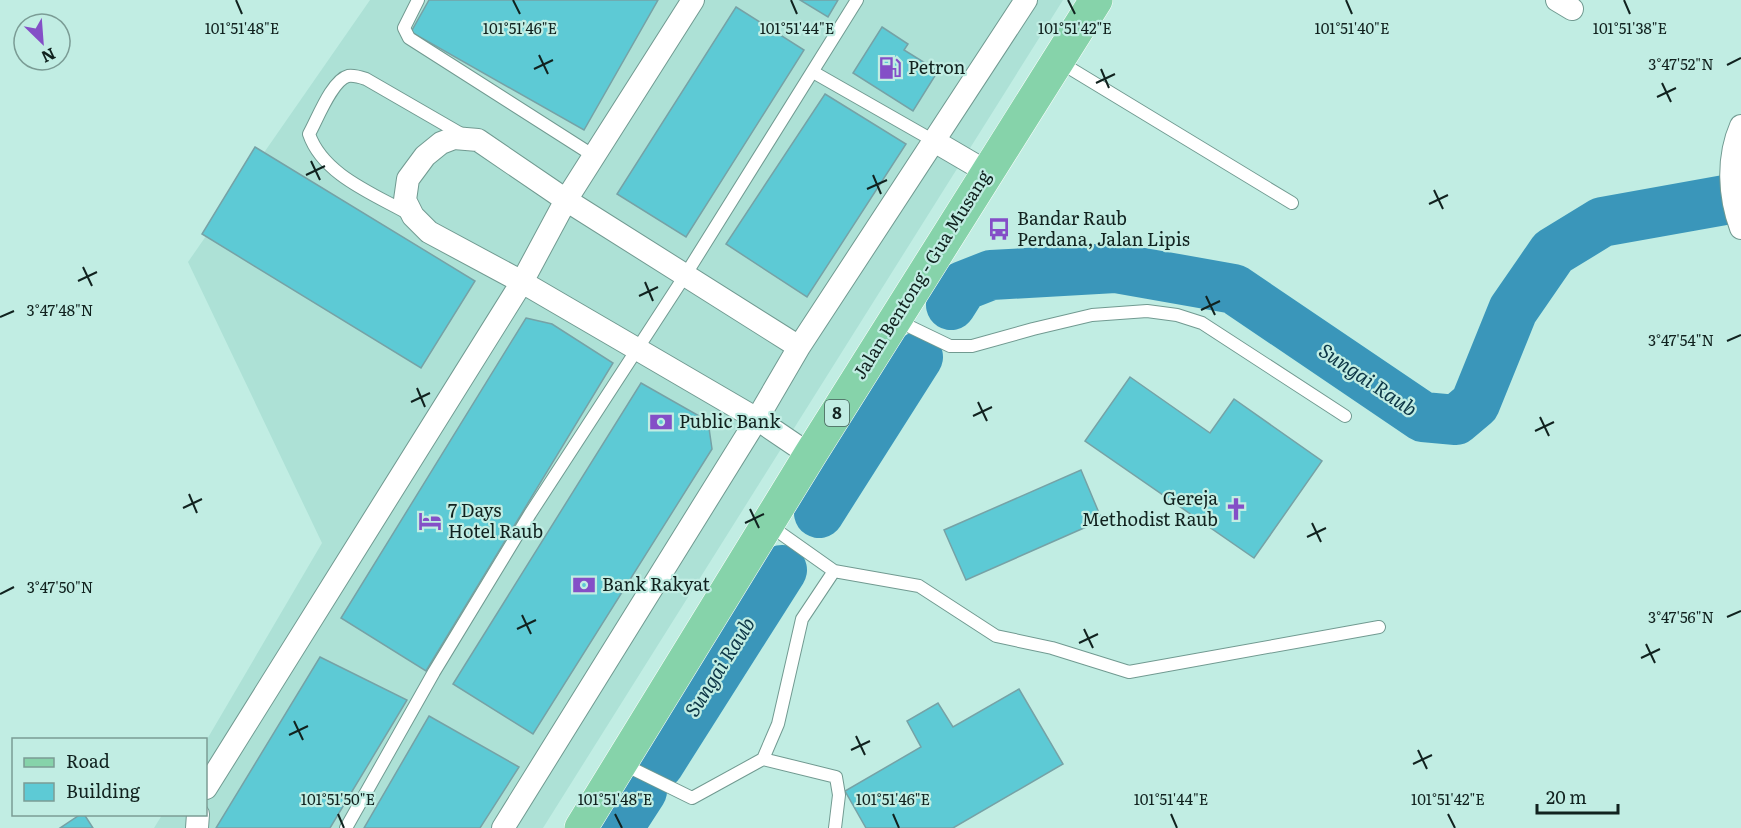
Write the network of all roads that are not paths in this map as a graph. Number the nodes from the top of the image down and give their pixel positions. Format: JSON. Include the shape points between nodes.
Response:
{"nodes":[{"id":1,"x":418,"y":0,"type":"edge"},
{"id":2,"x":693,"y":0,"type":"edge"},
{"id":3,"x":858,"y":0,"type":"edge"},
{"id":4,"x":1026,"y":0,"type":"edge"},
{"id":5,"x":1096,"y":0,"type":"edge"},
{"id":6,"x":1057,"y":60,"type":"junction"},
{"id":7,"x":813,"y":72,"type":"junction"},
{"id":8,"x":1741,"y":126,"type":"edge"},
{"id":9,"x":468,"y":138,"type":"junction"},
{"id":10,"x":934,"y":141,"type":"junction"},
{"id":11,"x":594,"y":156,"type":"junction"},
{"id":12,"x":987,"y":172,"type":"junction"},
{"id":13,"x":566,"y":200,"type":"junction"},
{"id":14,"x":1292,"y":203,"type":"dead end"},
{"id":15,"x":413,"y":216,"type":"junction"},
{"id":16,"x":1740,"y":225,"type":"edge"},
{"id":17,"x":686,"y":274,"type":"junction"},
{"id":18,"x":522,"y":282,"type":"junction"},
{"id":19,"x":895,"y":320,"type":"junction"},
{"id":20,"x":799,"y":347,"type":"junction"},
{"id":21,"x":638,"y":349,"type":"junction"},
{"id":22,"x":1345,"y":416,"type":"dead end"},
{"id":23,"x":757,"y":419,"type":"junction"},
{"id":24,"x":810,"y":454,"type":"junction"},
{"id":25,"x":769,"y":525,"type":"junction"},
{"id":26,"x":834,"y":571,"type":"junction"},
{"id":27,"x":1379,"y":627,"type":"dead end"},
{"id":28,"x":763,"y":759,"type":"junction"},
{"id":29,"x":622,"y":763,"type":"junction"},
{"id":30,"x":207,"y":786,"type":"edge"},
{"id":31,"x":346,"y":828,"type":"edge"},
{"id":32,"x":503,"y":828,"type":"edge"},
{"id":33,"x":581,"y":828,"type":"edge"},
{"id":34,"x":835,"y":828,"type":"edge"}],
"edges":[{"from":1,"to":11,"type":"lane","via":[[404,28],[409,38]]},
{"from":2,"to":11,"type":"street"},
{"from":3,"to":7,"type":"lane"},
{"from":4,"to":10,"type":"street"},
{"from":5,"to":6,"type":"main road","name":"Jalan Bentong - Gua Musang","number":"8"},
{"from":6,"to":12,"type":"main road","name":"Jalan Bentong - Gua Musang","number":"8"},
{"from":6,"to":14,"type":"lane"},
{"from":7,"to":10,"type":"lane"},
{"from":7,"to":17,"type":"lane"},
{"from":8,"to":16,"type":"street","via":[[1730,170]]},
{"from":9,"to":13,"type":"street","via":[[478,140]]},
{"from":9,"to":15,"type":"street","via":[[454,138],[441,144],[425,156],[408,179],[405,200]]},
{"from":9,"to":15,"type":"lane","via":[[366,79],[346,76],[336,83],[309,134],[313,146],[344,177]]},
{"from":10,"to":12,"type":"street"},
{"from":10,"to":20,"type":"street"},
{"from":11,"to":13,"type":"street"},
{"from":12,"to":19,"type":"main road","name":"Jalan Bentong - Gua Musang","number":"8"},
{"from":13,"to":17,"type":"street"},
{"from":13,"to":18,"type":"street"},
{"from":15,"to":18,"type":"street","via":[[429,232]]},
{"from":17,"to":20,"type":"street"},
{"from":17,"to":21,"type":"lane"},
{"from":18,"to":21,"type":"street"},
{"from":18,"to":30,"type":"street"},
{"from":19,"to":22,"type":"lane","via":[[951,346],[972,346],[1092,315],[1147,311],[1177,315],[1202,323]]},
{"from":19,"to":24,"type":"main road","name":"Jalan Bentong - Gua Musang","number":"8"},
{"from":20,"to":23,"type":"street"},
{"from":21,"to":23,"type":"street"},
{"from":21,"to":31,"type":"lane","via":[[530,514]]},
{"from":23,"to":24,"type":"street"},
{"from":23,"to":32,"type":"street"},
{"from":24,"to":25,"type":"main road","name":"Jalan Bentong - Gua Musang","number":"8"},
{"from":25,"to":26,"type":"lane"},
{"from":25,"to":29,"type":"main road","name":"Jalan Bentong - Gua Musang","number":"8"},
{"from":26,"to":27,"type":"lane","via":[[919,586],[996,636],[1130,672]]},
{"from":26,"to":28,"type":"lane","via":[[802,619],[778,724]]},
{"from":28,"to":29,"type":"lane","via":[[692,798]]},
{"from":28,"to":34,"type":"lane","via":[[836,777],[839,795]]},
{"from":29,"to":33,"type":"main road","name":"Jalan Bentong - Gua Musang","number":"8"}]}
